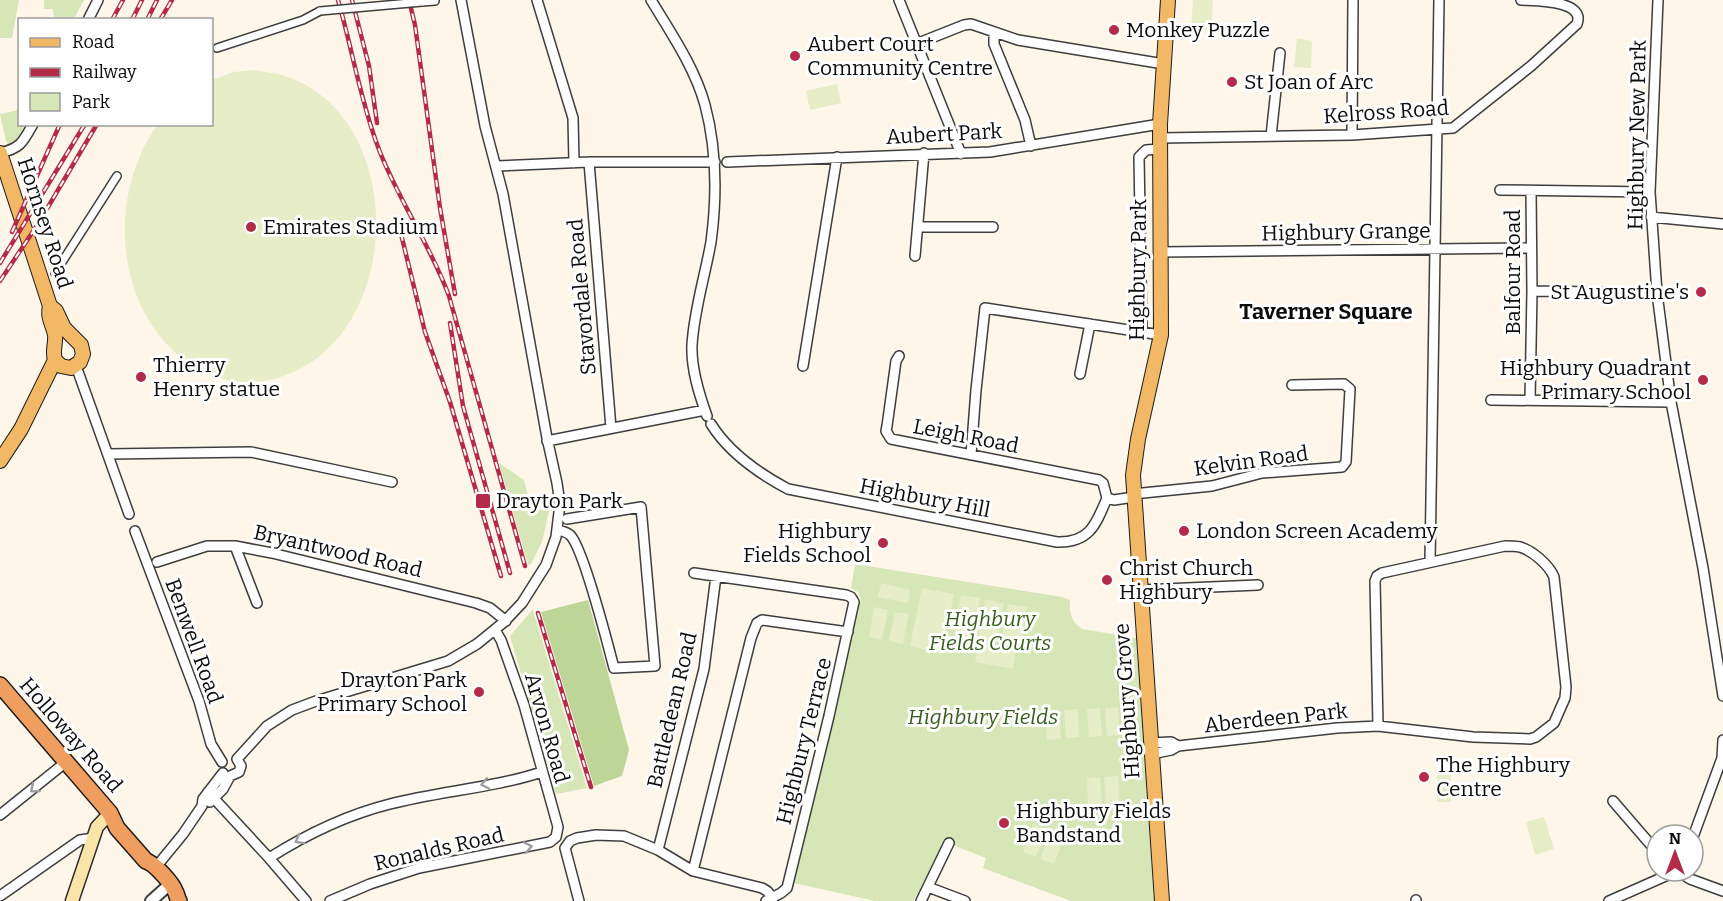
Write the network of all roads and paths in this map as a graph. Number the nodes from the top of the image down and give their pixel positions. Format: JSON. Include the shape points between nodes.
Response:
{"nodes":[{"id":1,"x":98,"y":0,"type":"edge"},
{"id":2,"x":461,"y":0,"type":"edge"},
{"id":3,"x":537,"y":0,"type":"edge"},
{"id":4,"x":651,"y":0,"type":"edge"},
{"id":5,"x":899,"y":0,"type":"edge"},
{"id":6,"x":1168,"y":0,"type":"edge"},
{"id":7,"x":1353,"y":0,"type":"edge"},
{"id":8,"x":1439,"y":0,"type":"edge"},
{"id":9,"x":1521,"y":0,"type":"edge"},
{"id":10,"x":1658,"y":0,"type":"edge"},
{"id":11,"x":435,"y":1,"type":"edge"},
{"id":12,"x":1553,"y":1,"type":"edge"},
{"id":13,"x":89,"y":18,"type":"edge"},
{"id":14,"x":994,"y":32,"type":"junction"},
{"id":15,"x":916,"y":44,"type":"junction"},
{"id":16,"x":217,"y":48,"type":"dead end"},
{"id":17,"x":1280,"y":53,"type":"dead end"},
{"id":18,"x":1164,"y":64,"type":"junction"},
{"id":19,"x":32,"y":126,"type":"edge"},
{"id":20,"x":1438,"y":130,"type":"junction"},
{"id":21,"x":1352,"y":135,"type":"junction"},
{"id":22,"x":1271,"y":136,"type":"junction"},
{"id":23,"x":1160,"y":137,"type":"junction"},
{"id":24,"x":1031,"y":146,"type":"junction"},
{"id":25,"x":0,"y":153,"type":"edge"},
{"id":26,"x":924,"y":153,"type":"junction"},
{"id":27,"x":961,"y":154,"type":"junction"},
{"id":28,"x":837,"y":158,"type":"junction"},
{"id":29,"x":589,"y":162,"type":"junction"},
{"id":30,"x":715,"y":162,"type":"junction"},
{"id":31,"x":727,"y":162,"type":"dead end"},
{"id":32,"x":574,"y":163,"type":"junction"},
{"id":33,"x":496,"y":166,"type":"junction"},
{"id":34,"x":117,"y":176,"type":"dead end"},
{"id":35,"x":1500,"y":190,"type":"dead end"},
{"id":36,"x":1531,"y":191,"type":"junction"},
{"id":37,"x":1650,"y":192,"type":"junction"},
{"id":38,"x":1651,"y":217,"type":"junction"},
{"id":39,"x":1723,"y":224,"type":"edge"},
{"id":40,"x":918,"y":227,"type":"junction"},
{"id":41,"x":993,"y":227,"type":"dead end"},
{"id":42,"x":1532,"y":248,"type":"junction"},
{"id":43,"x":1436,"y":249,"type":"junction"},
{"id":44,"x":1161,"y":252,"type":"junction"},
{"id":45,"x":915,"y":256,"type":"dead end"},
{"id":46,"x":55,"y":273,"type":"dead end"},
{"id":47,"x":1532,"y":291,"type":"junction"},
{"id":48,"x":1657,"y":293,"type":"junction"},
{"id":49,"x":50,"y":306,"type":"junction"},
{"id":50,"x":1090,"y":324,"type":"junction"},
{"id":51,"x":1142,"y":333,"type":"junction"},
{"id":52,"x":1161,"y":335,"type":"junction"},
{"id":53,"x":75,"y":340,"type":"junction"},
{"id":54,"x":55,"y":353,"type":"junction"},
{"id":55,"x":899,"y":356,"type":"dead end"},
{"id":56,"x":76,"y":366,"type":"junction"},
{"id":57,"x":803,"y":366,"type":"dead end"},
{"id":58,"x":1080,"y":374,"type":"dead end"},
{"id":59,"x":1292,"y":385,"type":"dead end"},
{"id":60,"x":1491,"y":400,"type":"dead end"},
{"id":61,"x":1530,"y":400,"type":"junction"},
{"id":62,"x":1671,"y":402,"type":"junction"},
{"id":63,"x":708,"y":417,"type":"junction"},
{"id":64,"x":611,"y":428,"type":"junction"},
{"id":65,"x":547,"y":441,"type":"junction"},
{"id":66,"x":108,"y":454,"type":"junction"},
{"id":67,"x":971,"y":455,"type":"junction"},
{"id":68,"x":0,"y":461,"type":"edge"},
{"id":69,"x":392,"y":482,"type":"dead end"},
{"id":70,"x":1133,"y":495,"type":"junction"},
{"id":71,"x":1107,"y":498,"type":"junction"},
{"id":72,"x":129,"y":514,"type":"dead end"},
{"id":73,"x":567,"y":519,"type":"dead end"},
{"id":74,"x":558,"y":530,"type":"junction"},
{"id":75,"x":135,"y":531,"type":"dead end"},
{"id":76,"x":235,"y":546,"type":"junction"},
{"id":77,"x":1430,"y":561,"type":"junction"},
{"id":78,"x":157,"y":562,"type":"dead end"},
{"id":79,"x":694,"y":573,"type":"dead end"},
{"id":80,"x":716,"y":576,"type":"junction"},
{"id":81,"x":1258,"y":585,"type":"dead end"},
{"id":82,"x":1140,"y":590,"type":"junction"},
{"id":83,"x":257,"y":603,"type":"dead end"},
{"id":84,"x":506,"y":621,"type":"junction"},
{"id":85,"x":495,"y":630,"type":"junction"},
{"id":86,"x":848,"y":632,"type":"junction"},
{"id":87,"x":0,"y":685,"type":"edge"},
{"id":88,"x":1723,"y":696,"type":"edge"},
{"id":89,"x":1378,"y":726,"type":"junction"},
{"id":90,"x":1723,"y":740,"type":"edge"},
{"id":91,"x":1151,"y":748,"type":"junction"},
{"id":92,"x":237,"y":759,"type":"junction"},
{"id":93,"x":66,"y":762,"type":"junction"},
{"id":94,"x":222,"y":762,"type":"junction"},
{"id":95,"x":542,"y":772,"type":"junction"},
{"id":96,"x":227,"y":775,"type":"junction"},
{"id":97,"x":211,"y":795,"type":"junction"},
{"id":98,"x":1613,"y":801,"type":"dead end"},
{"id":99,"x":110,"y":813,"type":"junction"},
{"id":100,"x":0,"y":814,"type":"edge"},
{"id":101,"x":1698,"y":823,"type":"edge"},
{"id":102,"x":556,"y":837,"type":"joint"},
{"id":103,"x":94,"y":838,"type":"junction"},
{"id":104,"x":1645,"y":838,"type":"edge"},
{"id":105,"x":949,"y":843,"type":"dead end"},
{"id":106,"x":658,"y":850,"type":"junction"},
{"id":107,"x":269,"y":858,"type":"junction"},
{"id":108,"x":154,"y":865,"type":"junction"},
{"id":109,"x":693,"y":871,"type":"junction"},
{"id":110,"x":1650,"y":883,"type":"edge"},
{"id":111,"x":1701,"y":883,"type":"edge"},
{"id":112,"x":928,"y":887,"type":"junction"},
{"id":113,"x":1723,"y":891,"type":"edge"},
{"id":114,"x":174,"y":892,"type":"edge"},
{"id":115,"x":0,"y":896,"type":"edge"},
{"id":116,"x":770,"y":900,"type":"edge"},
{"id":117,"x":72,"y":901,"type":"edge"},
{"id":118,"x":151,"y":901,"type":"edge"},
{"id":119,"x":190,"y":901,"type":"edge"},
{"id":120,"x":306,"y":901,"type":"edge"},
{"id":121,"x":330,"y":901,"type":"edge"},
{"id":122,"x":579,"y":901,"type":"edge"},
{"id":123,"x":921,"y":901,"type":"edge"},
{"id":124,"x":965,"y":901,"type":"edge"},
{"id":125,"x":1162,"y":901,"type":"edge"},
{"id":126,"x":1609,"y":901,"type":"edge"}],
"edges":[{"from":1,"to":13,"type":"street"},
{"from":2,"to":33,"type":"street"},
{"from":3,"to":32,"type":"street","via":[[573,117]]},
{"from":4,"to":30,"type":"street","name":"Highbury Hill","via":[[678,43],[697,84],[705,105]]},
{"from":5,"to":15,"type":"street"},
{"from":6,"to":18,"type":"main road","name":"Highbury Park"},
{"from":7,"to":21,"type":"street"},
{"from":8,"to":20,"type":"street"},
{"from":9,"to":12,"type":"street"},
{"from":10,"to":37,"type":"street","name":"Highbury New Park"},
{"from":11,"to":16,"type":"street","bridge":true,"via":[[320,11]]},
{"from":12,"to":20,"type":"street","name":"Kelross Road","via":[[1571,7],[1578,14],[1577,24],[1462,123]]},
{"from":14,"to":15,"type":"street","via":[[964,25]]},
{"from":14,"to":18,"type":"street","via":[[1018,40]]},
{"from":14,"to":24,"type":"street","via":[[994,44],[1025,120]]},
{"from":15,"to":27,"type":"street"},
{"from":17,"to":22,"type":"street"},
{"from":18,"to":23,"type":"main road","name":"Highbury Park"},
{"from":19,"to":25,"type":"street","via":[[21,145]]},
{"from":20,"to":21,"type":"street","name":"Kelross Road"},
{"from":20,"to":43,"type":"street"},
{"from":21,"to":22,"type":"street","name":"Kelross Road"},
{"from":22,"to":23,"type":"street","name":"Kelross Road"},
{"from":23,"to":24,"type":"street","name":"Aubert Park"},
{"from":23,"to":44,"type":"main road","name":"Highbury Park"},
{"from":23,"to":51,"type":"street","name":"Highbury Park","via":[[1139,157]]},
{"from":24,"to":27,"type":"street","name":"Aubert Park"},
{"from":25,"to":49,"type":"main road","name":"Hornsey Road"},
{"from":26,"to":27,"type":"street","name":"Aubert Park"},
{"from":26,"to":28,"type":"street","name":"Aubert Park"},
{"from":26,"to":40,"type":"street"},
{"from":28,"to":31,"type":"street","name":"Aubert Park"},
{"from":28,"to":57,"type":"street"},
{"from":29,"to":30,"type":"street"},
{"from":29,"to":32,"type":"street"},
{"from":29,"to":64,"type":"street","name":"Stavordale Road"},
{"from":30,"to":63,"type":"street","name":"Highbury Hill","via":[[711,240],[692,347]]},
{"from":32,"to":33,"type":"street"},
{"from":33,"to":65,"type":"street"},
{"from":34,"to":46,"type":"street"},
{"from":35,"to":36,"type":"street"},
{"from":36,"to":37,"type":"street","name":"Balfour Road"},
{"from":36,"to":42,"type":"street","name":"Balfour Road"},
{"from":37,"to":38,"type":"street","name":"Highbury New Park"},
{"from":38,"to":39,"type":"street"},
{"from":38,"to":48,"type":"street","name":"Highbury New Park"},
{"from":40,"to":41,"type":"street"},
{"from":40,"to":45,"type":"street"},
{"from":42,"to":43,"type":"street","name":"Highbury Grange"},
{"from":42,"to":47,"type":"street","name":"Balfour Road"},
{"from":43,"to":44,"type":"street","name":"Highbury Grange"},
{"from":43,"to":77,"type":"street"},
{"from":44,"to":52,"type":"main road","name":"Highbury Park"},
{"from":47,"to":48,"type":"street"},
{"from":47,"to":61,"type":"street","name":"Balfour Road"},
{"from":48,"to":62,"type":"street","name":"Highbury New Park"},
{"from":49,"to":53,"type":"main road","name":"Hornsey Road"},
{"from":49,"to":54,"type":"main road","name":"Hornsey Road"},
{"from":50,"to":51,"type":"street"},
{"from":50,"to":58,"type":"street"},
{"from":50,"to":67,"type":"street","via":[[986,308]]},
{"from":51,"to":52,"type":"street"},
{"from":52,"to":70,"type":"main road","name":"Highbury Park","via":[[1138,439]]},
{"from":53,"to":54,"type":"main road","via":[[64,339]]},
{"from":53,"to":56,"type":"main road","name":"Hornsey Road","via":[[83,354]]},
{"from":54,"to":56,"type":"main road","via":[[66,368]]},
{"from":54,"to":68,"type":"main road","via":[[21,429]]},
{"from":55,"to":67,"type":"street","name":"Leigh Road","via":[[888,436],[896,441]]},
{"from":56,"to":66,"type":"street","via":[[99,413]]},
{"from":59,"to":70,"type":"street","name":"Kelvin Road","via":[[1344,384],[1350,389],[1346,462],[1342,467],[1262,473],[1212,486]]},
{"from":60,"to":61,"type":"street"},
{"from":61,"to":62,"type":"street"},
{"from":62,"to":88,"type":"street","name":"Highbury New Park"},
{"from":63,"to":64,"type":"street"},
{"from":63,"to":71,"type":"street","name":"Highbury Hill","via":[[721,438],[759,474],[788,489],[1057,542],[1075,540],[1090,532]]},
{"from":64,"to":65,"type":"street"},
{"from":65,"to":74,"type":"street","via":[[559,494]]},
{"from":66,"to":69,"type":"street","via":[[251,452]]},
{"from":66,"to":72,"type":"street"},
{"from":67,"to":71,"type":"street","name":"Leigh Road","via":[[1099,480]]},
{"from":70,"to":71,"type":"street"},
{"from":70,"to":82,"type":"main road","name":"Highbury Grove"},
{"from":73,"to":74,"type":"street","via":[[641,507],[655,666],[614,668],[584,565],[572,537]]},
{"from":74,"to":84,"type":"street","via":[[534,586]]},
{"from":75,"to":94,"type":"street","name":"Benwell Road","via":[[211,744]]},
{"from":76,"to":78,"type":"street","name":"Bryantwood Road","via":[[207,546]]},
{"from":76,"to":83,"type":"street"},
{"from":76,"to":84,"type":"street","name":"Bryantwood Road","via":[[476,603]]},
{"from":77,"to":89,"type":"street","name":"Aberdeen Park","via":[[1382,573],[1375,581]]},
{"from":77,"to":89,"type":"street","name":"Aberdeen Park","via":[[1505,546],[1520,547],[1551,571],[1565,698],[1554,723],[1530,739]]},
{"from":79,"to":80,"type":"street"},
{"from":80,"to":86,"type":"street","name":"Highbury Terrace","via":[[851,597],[854,602]]},
{"from":80,"to":106,"type":"street","name":"Battledean Road","via":[[702,675]]},
{"from":81,"to":82,"type":"street"},
{"from":82,"to":91,"type":"main road","name":"Highbury Grove"},
{"from":84,"to":85,"type":"street"},
{"from":85,"to":92,"type":"street","via":[[448,661],[292,710],[267,726]]},
{"from":85,"to":95,"type":"street","name":"Arvon Road","via":[[524,705]]},
{"from":86,"to":109,"type":"street","via":[[762,620],[757,623]]},
{"from":86,"to":116,"type":"street","name":"Highbury Terrace","via":[[787,888]]},
{"from":87,"to":93,"type":"highway","name":"Holloway Road"},
{"from":89,"to":91,"type":"street","name":"Aberdeen Park","via":[[1178,746],[1171,742]]},
{"from":90,"to":101,"type":"street","via":[[1722,758]]},
{"from":91,"to":125,"type":"main road","name":"Highbury Grove"},
{"from":92,"to":94,"type":"street","via":[[230,757]]},
{"from":92,"to":96,"type":"street","via":[[239,772]]},
{"from":93,"to":99,"type":"highway","name":"Holloway Road"},
{"from":93,"to":100,"type":"street","one_way":true},
{"from":94,"to":96,"type":"street","via":[[221,768]]},
{"from":95,"to":102,"type":"street","name":"Arvon Road","via":[[558,827]]},
{"from":95,"to":107,"type":"street","one_way":true,"via":[[373,809],[300,838]]},
{"from":96,"to":97,"type":"street","via":[[223,789]]},
{"from":97,"to":107,"type":"street"},
{"from":97,"to":108,"type":"street","via":[[209,803],[202,806]]},
{"from":98,"to":104,"type":"street"},
{"from":99,"to":103,"type":"main road","via":[[99,823]]},
{"from":99,"to":108,"type":"highway","name":"Holloway Road","via":[[123,821],[153,856]]},
{"from":121,"to":102,"type":"street","name":"Ronalds Road","one_way":true,"via":[[419,868],[550,842]]},
{"from":103,"to":115,"type":"street","via":[[80,840]]},
{"from":103,"to":117,"type":"main road"},
{"from":105,"to":112,"type":"street"},
{"from":106,"to":109,"type":"street"},
{"from":106,"to":122,"type":"street","via":[[624,836],[573,838],[565,852]]},
{"from":107,"to":120,"type":"street"},
{"from":108,"to":114,"type":"highway","name":"Holloway Road"},
{"from":109,"to":116,"type":"street","via":[[767,891]]},
{"from":110,"to":126,"type":"street"},
{"from":111,"to":113,"type":"street"},
{"from":112,"to":123,"type":"street"},
{"from":112,"to":124,"type":"street"},
{"from":114,"to":118,"type":"street"},
{"from":114,"to":119,"type":"highway","name":"Holloway Road","via":[[182,892]]}]}
